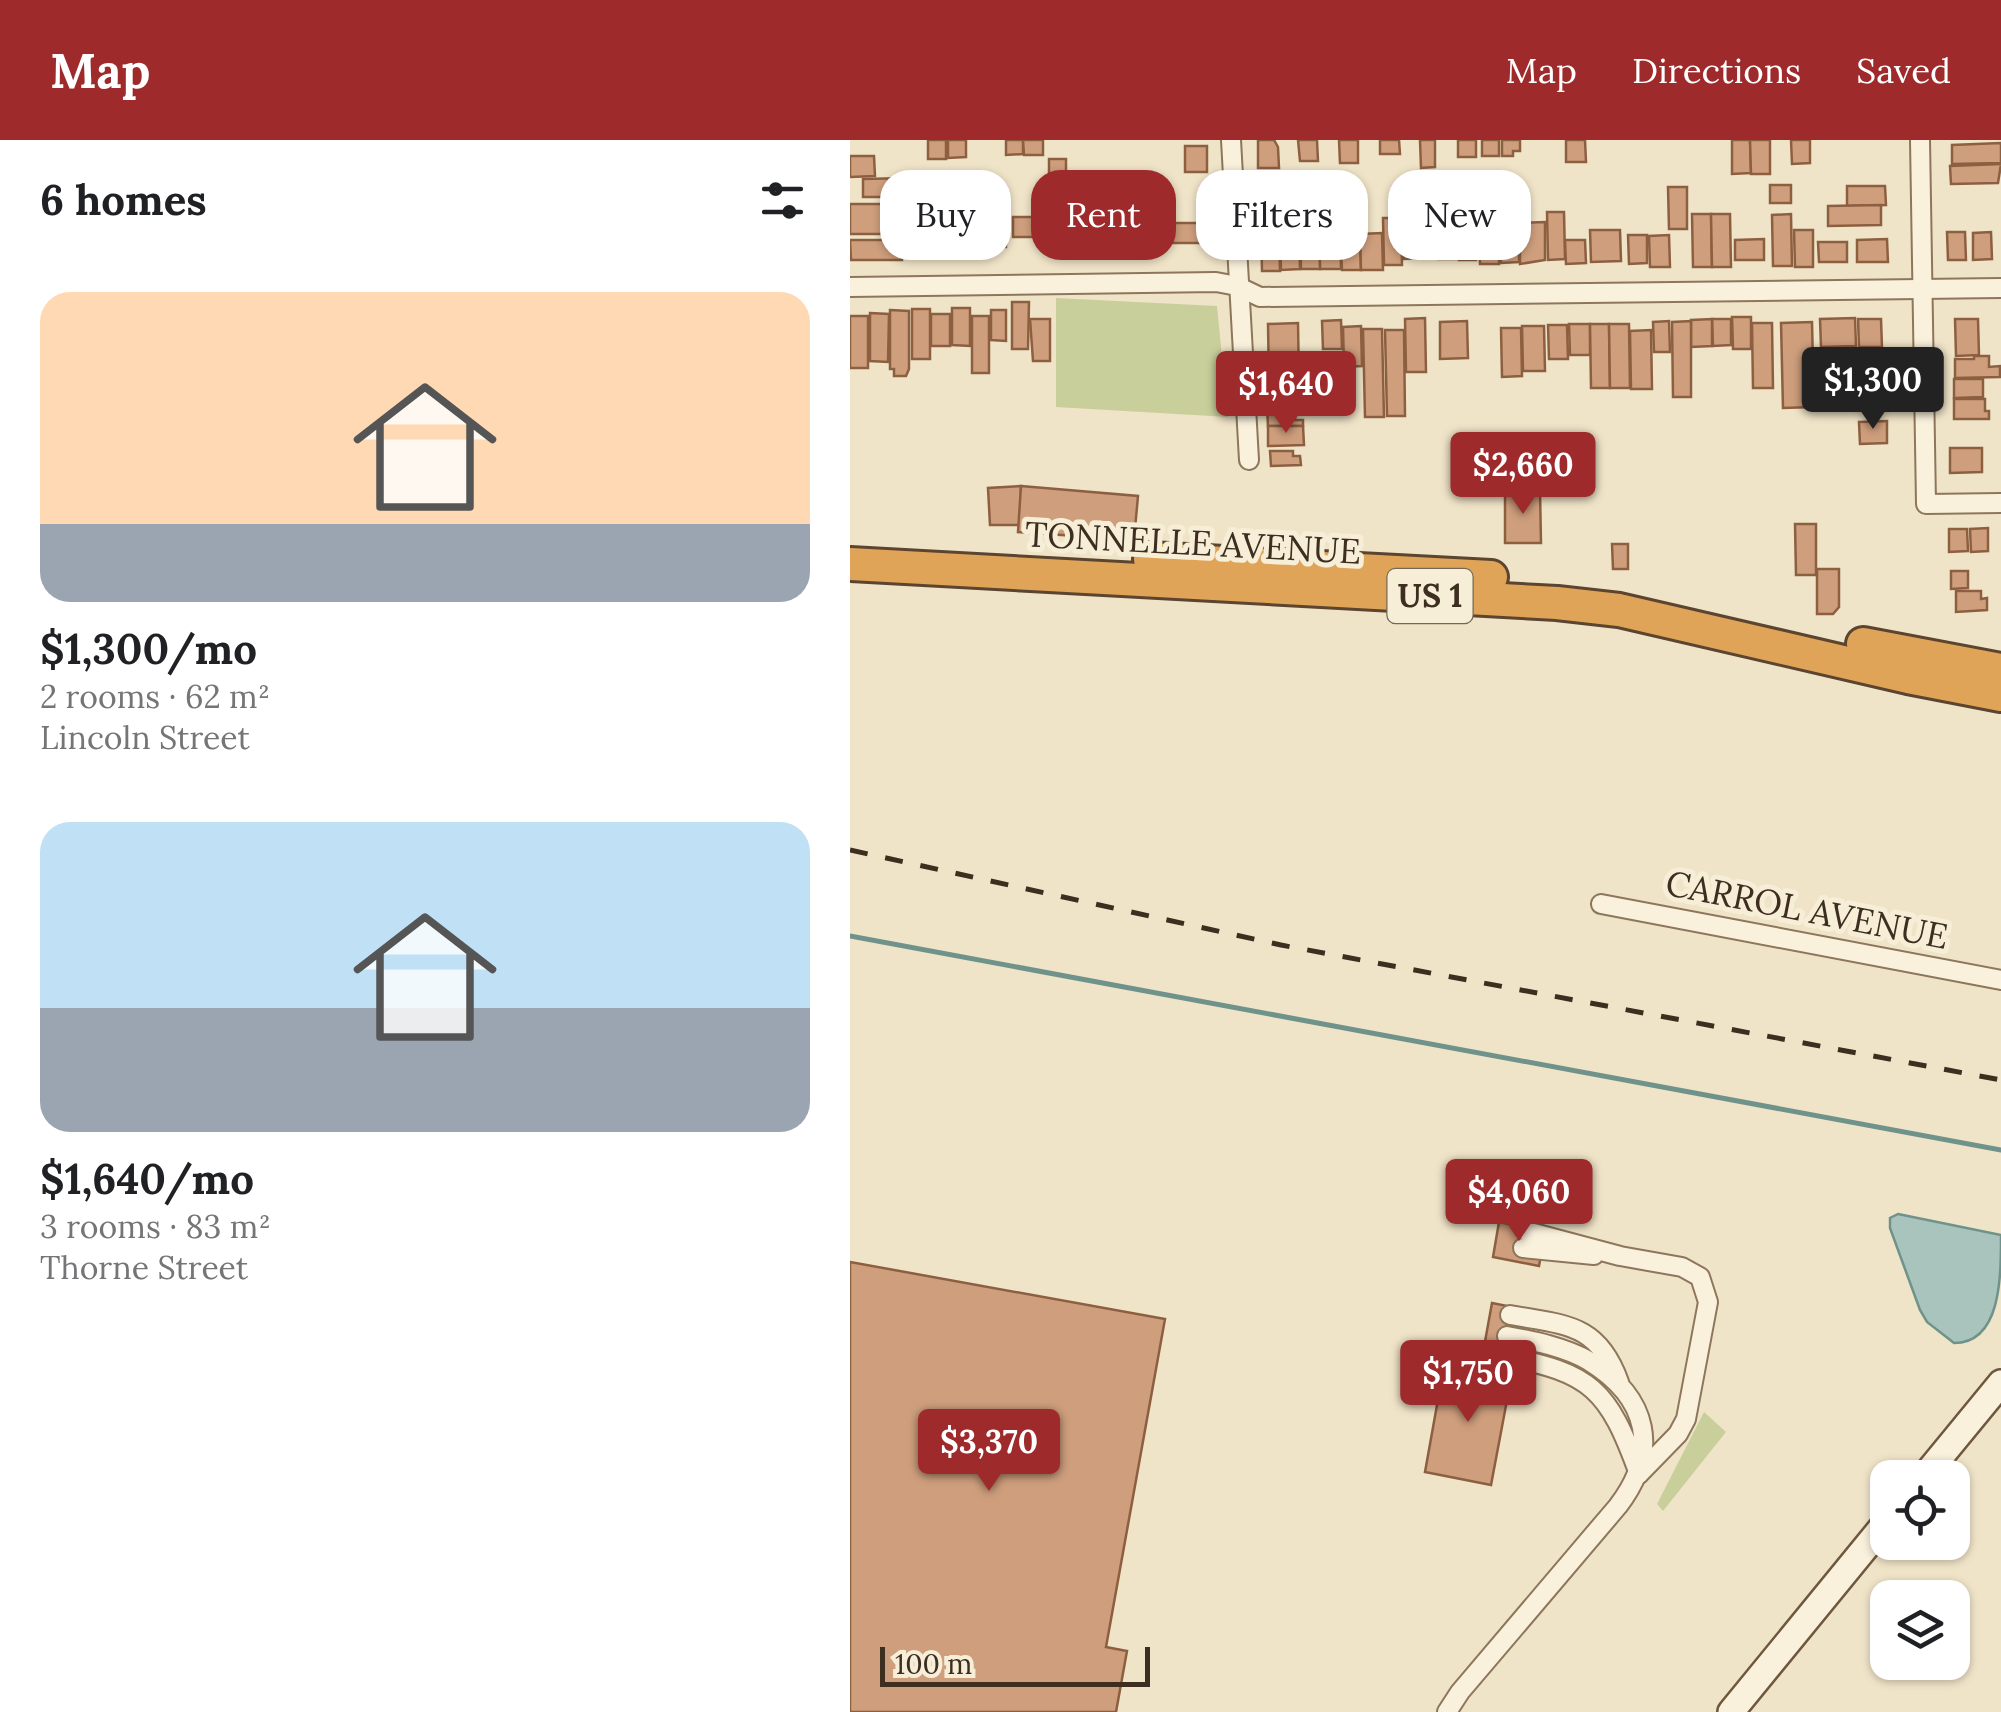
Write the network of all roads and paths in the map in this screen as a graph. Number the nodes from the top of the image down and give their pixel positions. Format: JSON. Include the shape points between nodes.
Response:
{"nodes":[{"id":1,"x":1231,"y":140,"type":"edge"},
{"id":2,"x":1920,"y":140,"type":"edge"},
{"id":3,"x":1237,"y":286,"type":"junction"},
{"id":4,"x":850,"y":287,"type":"edge"},
{"id":5,"x":2001,"y":288,"type":"edge"},
{"id":6,"x":1922,"y":289,"type":"junction"},
{"id":7,"x":1249,"y":460,"type":"dead end"},
{"id":8,"x":2001,"y":503,"type":"edge"},
{"id":9,"x":850,"y":549,"type":"edge"},
{"id":10,"x":850,"y":564,"type":"edge"},
{"id":11,"x":2001,"y":670,"type":"edge"},
{"id":12,"x":2001,"y":695,"type":"edge"},
{"id":13,"x":1601,"y":904,"type":"dead end"},
{"id":14,"x":2001,"y":980,"type":"edge"},
{"id":15,"x":1524,"y":1240,"type":"dead end"},
{"id":16,"x":1510,"y":1315,"type":"dead end"},
{"id":17,"x":1507,"y":1336,"type":"dead end"},
{"id":18,"x":1503,"y":1356,"type":"dead end"},
{"id":19,"x":2001,"y":1383,"type":"edge"},
{"id":20,"x":1621,"y":1387,"type":"junction"},
{"id":21,"x":1937,"y":1460,"type":"edge"},
{"id":22,"x":1639,"y":1474,"type":"junction"},
{"id":23,"x":1870,"y":1542,"type":"edge"},
{"id":24,"x":1446,"y":1712,"type":"edge"},
{"id":25,"x":1731,"y":1712,"type":"edge"}],
"edges":[{"from":1,"to":3,"type":"street"},
{"from":2,"to":6,"type":"street"},
{"from":3,"to":4,"type":"street"},
{"from":3,"to":6,"type":"street","via":[[1260,298]]},
{"from":3,"to":7,"type":"street"},
{"from":5,"to":6,"type":"street"},
{"from":6,"to":8,"type":"street","via":[[1926,504]]},
{"from":9,"to":11,"type":"highway","name":"TONNELLE AVENUE","number":"US 1","via":[[1556,581]]},
{"from":10,"to":12,"type":"highway","name":"TONNELLE AVENUE","number":"US 1","via":[[1619,610]]},
{"from":13,"to":14,"type":"street","name":"CARROL AVENUE"},
{"from":15,"to":22,"type":"street","via":[[1700,1277],[1708,1302],[1683,1426]]},
{"from":16,"to":20,"type":"street","via":[[1594,1339]]},
{"from":17,"to":20,"type":"street","via":[[1576,1355]]},
{"from":18,"to":22,"type":"street","via":[[1560,1368],[1592,1389],[1616,1419]]},
{"from":19,"to":21,"type":"main road"},
{"from":20,"to":22,"type":"street","via":[[1644,1436]]},
{"from":22,"to":24,"type":"street"},
{"from":23,"to":25,"type":"main road"}]}
